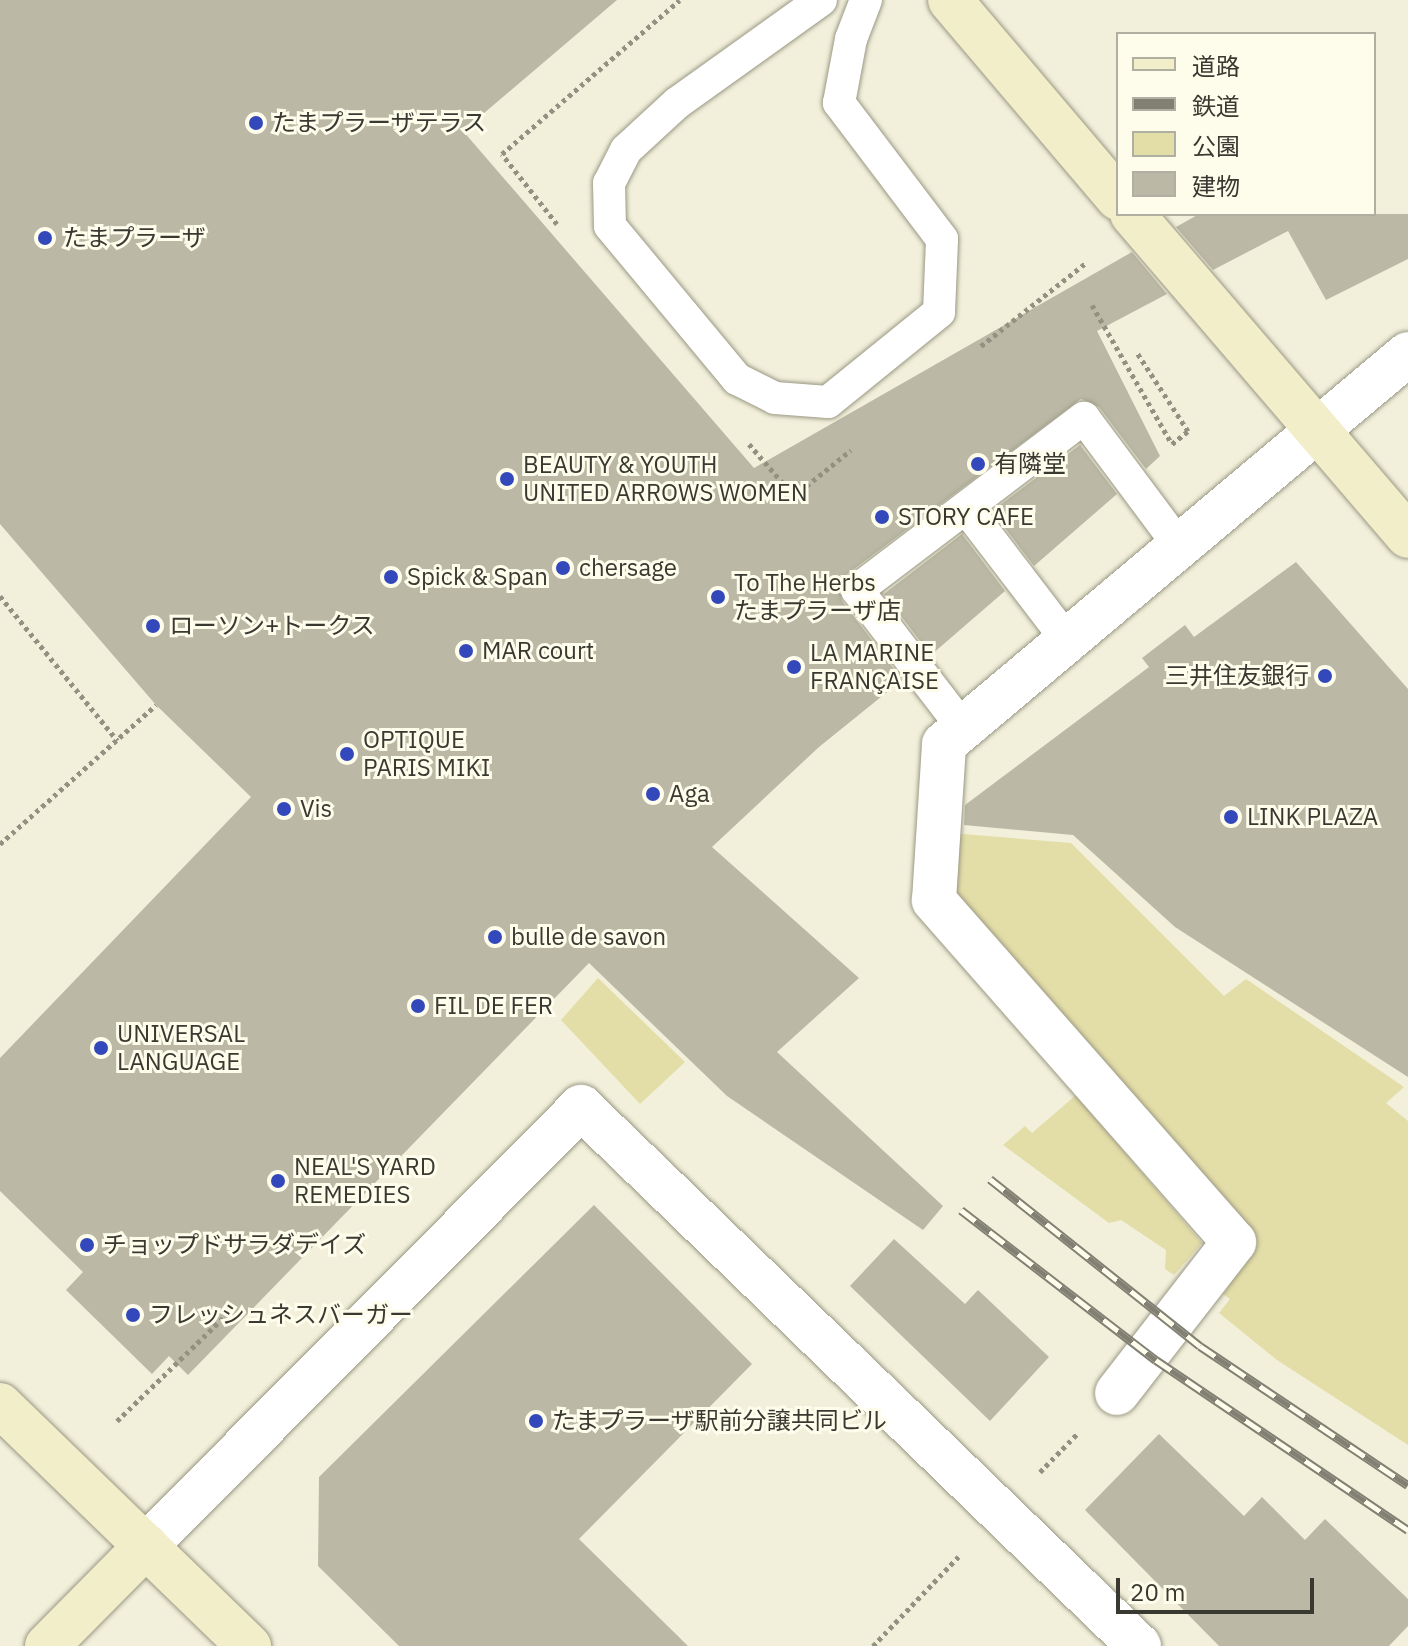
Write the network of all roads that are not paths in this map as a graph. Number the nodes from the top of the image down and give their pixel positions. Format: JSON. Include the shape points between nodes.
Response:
{"nodes":[{"id":1,"x":821,"y":0,"type":"edge"},
{"id":2,"x":866,"y":0,"type":"edge"},
{"id":3,"x":950,"y":0,"type":"edge"},
{"id":4,"x":1116,"y":196,"type":"edge"},
{"id":5,"x":1134,"y":216,"type":"edge"},
{"id":6,"x":1408,"y":354,"type":"edge"},
{"id":7,"x":1319,"y":431,"type":"junction"},
{"id":8,"x":966,"y":508,"type":"junction"},
{"id":9,"x":1408,"y":536,"type":"edge"},
{"id":10,"x":1180,"y":547,"type":"junction"},
{"id":11,"x":1067,"y":640,"type":"junction"},
{"id":12,"x":963,"y":728,"type":"junction"},
{"id":13,"x":1117,"y":1393,"type":"road end"},
{"id":14,"x":0,"y":1405,"type":"edge"},
{"id":15,"x":146,"y":1546,"type":"junction"},
{"id":16,"x":47,"y":1646,"type":"edge"},
{"id":17,"x":249,"y":1646,"type":"edge"},
{"id":18,"x":1139,"y":1646,"type":"edge"}],
"edges":[{"from":1,"to":2,"type":"lane","via":[[677,103],[626,150],[609,183],[610,226],[737,379],[775,398],[828,402],[939,312],[942,239],[839,103],[851,39]]},
{"from":3,"to":4,"type":"street"},
{"from":5,"to":7,"type":"street"},
{"from":6,"to":7,"type":"street"},
{"from":7,"to":9,"type":"street"},
{"from":7,"to":10,"type":"street"},
{"from":8,"to":10,"type":"lane","via":[[1084,418]]},
{"from":8,"to":11,"type":"lane"},
{"from":8,"to":12,"type":"lane","via":[[857,590]]},
{"from":10,"to":11,"type":"street"},
{"from":11,"to":12,"type":"street"},
{"from":12,"to":13,"type":"street","via":[[944,744],[934,900],[1234,1242]]},
{"from":14,"to":15,"type":"street"},
{"from":15,"to":16,"type":"street"},
{"from":15,"to":17,"type":"street"},
{"from":15,"to":18,"type":"street","via":[[581,1107]]}]}
